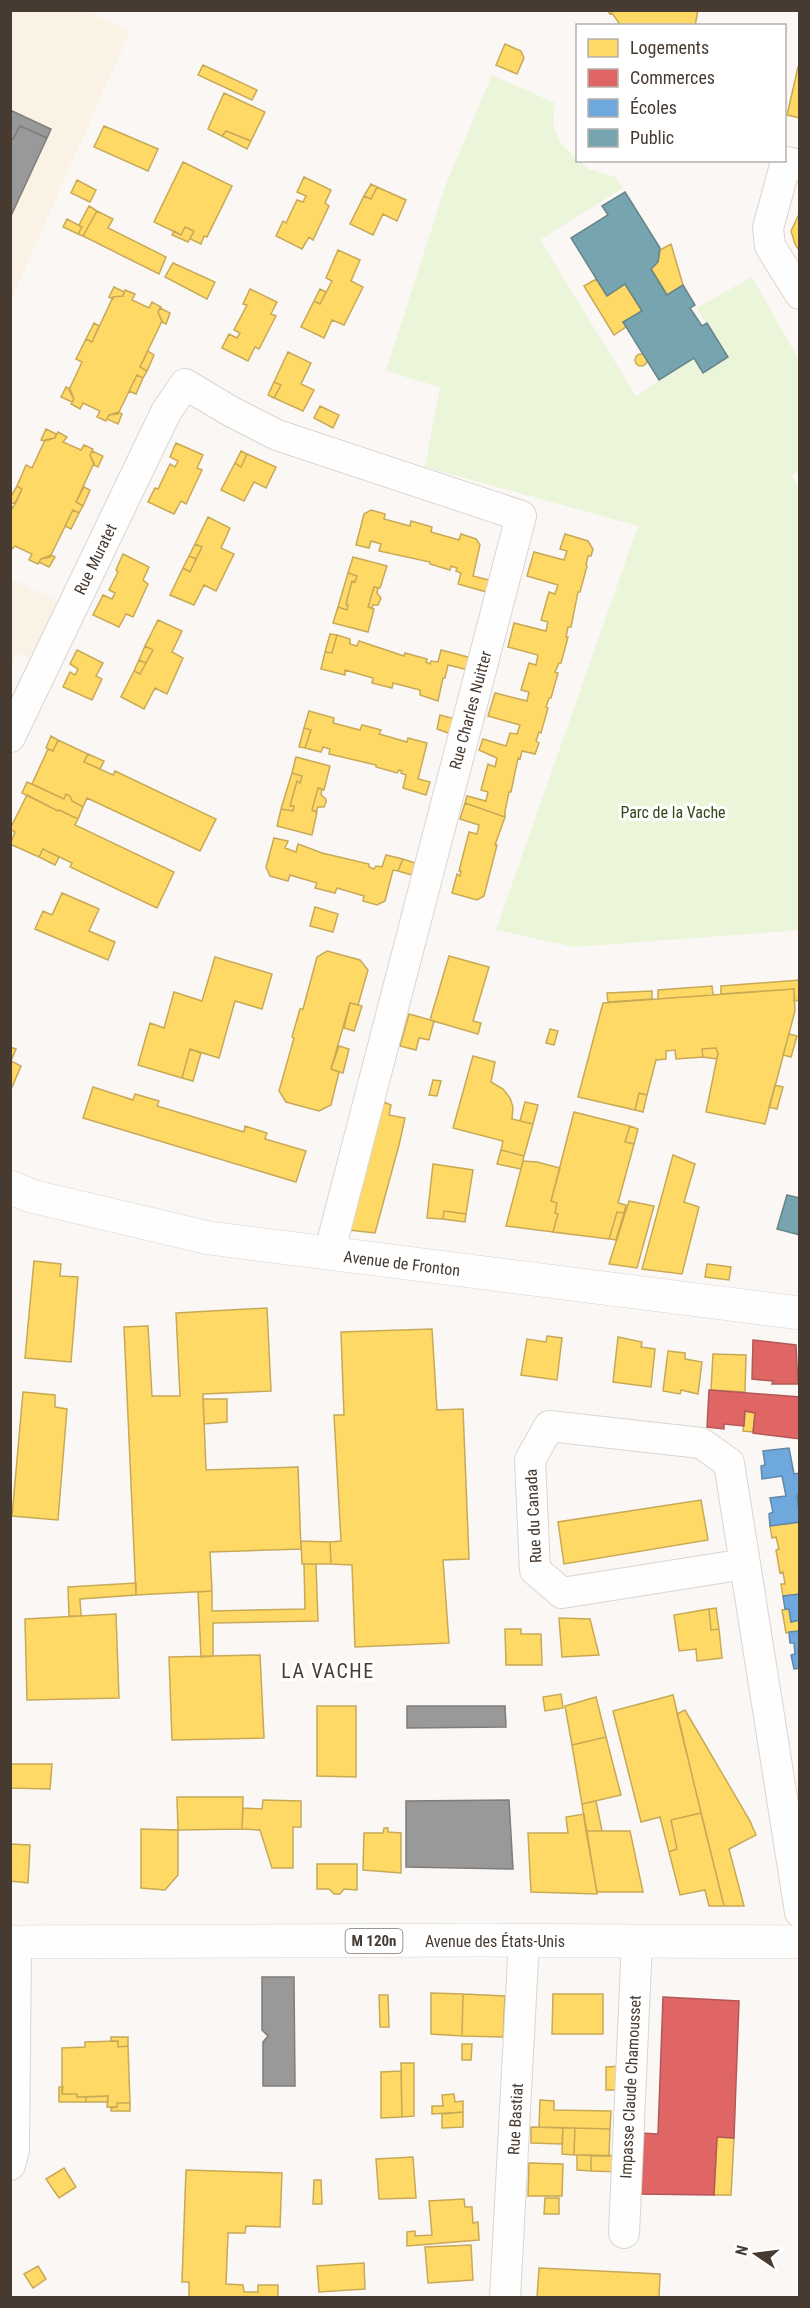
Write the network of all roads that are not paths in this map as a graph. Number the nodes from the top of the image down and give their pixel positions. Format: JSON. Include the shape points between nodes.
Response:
{"nodes":[{"id":1,"x":793,"y":163,"type":"edge"},
{"id":2,"x":800,"y":294,"type":"edge"},
{"id":3,"x":186,"y":384,"type":"joint"},
{"id":4,"x":10,"y":737,"type":"edge"},
{"id":5,"x":10,"y":1187,"type":"edge"},
{"id":6,"x":329,"y":1254,"type":"junction"},
{"id":7,"x":800,"y":1312,"type":"edge"},
{"id":8,"x":745,"y":1564,"type":"junction"},
{"id":9,"x":800,"y":1912,"type":"edge"},
{"id":10,"x":524,"y":1940,"type":"junction"},
{"id":11,"x":637,"y":1941,"type":"junction"},
{"id":12,"x":13,"y":1942,"type":"edge"},
{"id":13,"x":800,"y":1942,"type":"edge"},
{"id":14,"x":10,"y":2165,"type":"edge"},
{"id":15,"x":624,"y":2233,"type":"dead end"},
{"id":16,"x":505,"y":2298,"type":"edge"}],
"edges":[{"from":1,"to":2,"type":"street","via":[[768,228],[770,246]]},
{"from":3,"to":4,"type":"street","name":"Rue Muratet","via":[[166,412]]},
{"from":3,"to":6,"type":"street","name":"Rue Charles Nuitter","via":[[278,435],[521,516]]},
{"from":5,"to":6,"type":"street","name":"Avenue de Fronton","via":[[31,1196],[209,1238]]},
{"from":6,"to":7,"type":"street","name":"Avenue de Fronton"},
{"from":8,"to":8,"type":"street","name":"Rue du Canada","via":[[562,1593],[535,1570],[530,1460],[549,1426],[702,1443],[729,1463]]},
{"from":8,"to":9,"type":"street","name":"Rue du Canada"},
{"from":10,"to":11,"type":"street","name":"Avenue des États-Unis","number":"M 120n"},
{"from":10,"to":12,"type":"street","name":"Avenue des États-Unis","number":"M 120n"},
{"from":10,"to":16,"type":"street","name":"Rue Bastiat"},
{"from":11,"to":13,"type":"street","name":"Avenue des États-Unis","number":"M 120n"},
{"from":11,"to":15,"type":"street","name":"Impasse Claude Chamousset"},
{"from":12,"to":14,"type":"street","via":[[14,2150]]}]}
